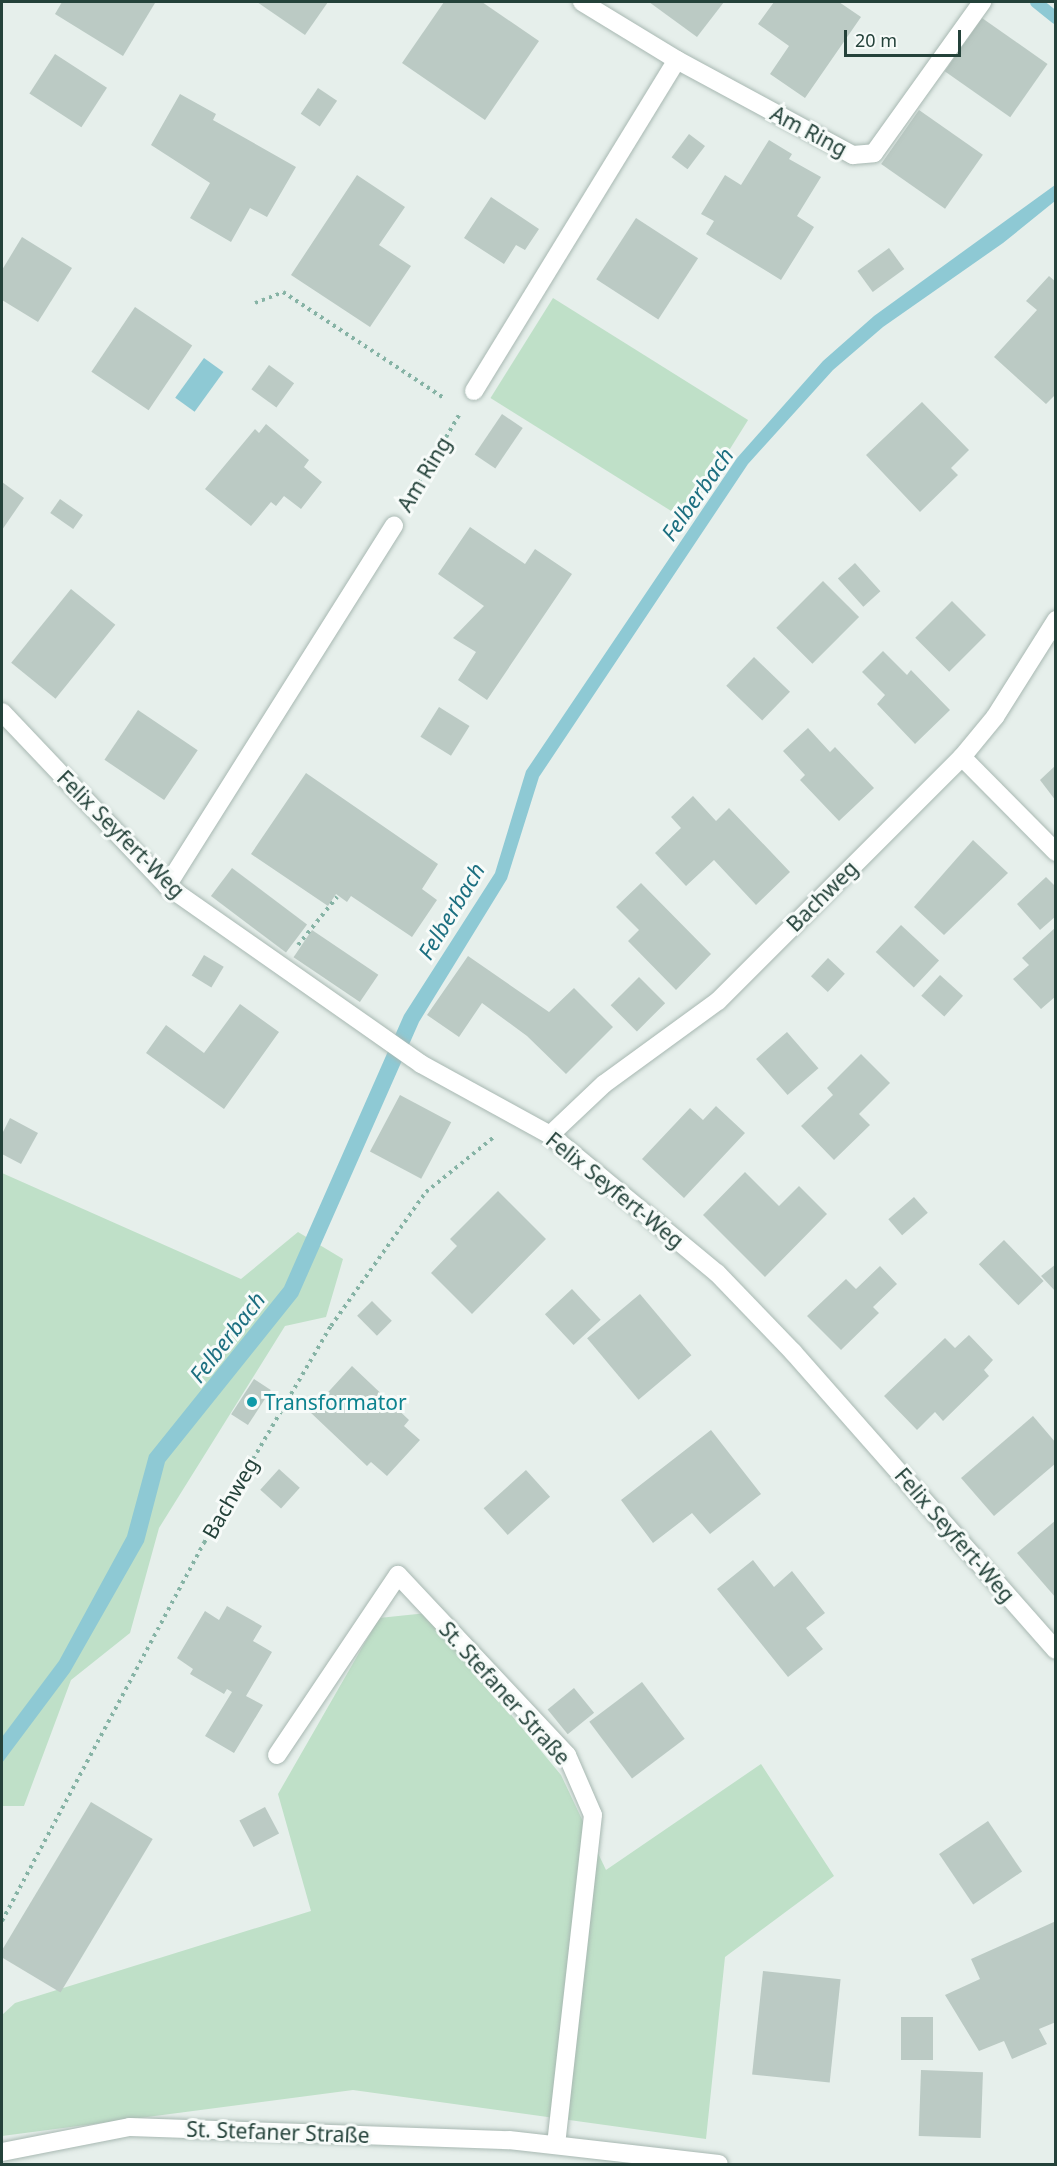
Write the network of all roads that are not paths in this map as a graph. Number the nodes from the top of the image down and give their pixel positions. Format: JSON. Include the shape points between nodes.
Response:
{"nodes":[{"id":1,"x":582,"y":2,"type":"edge"},
{"id":2,"x":982,"y":2,"type":"edge"},
{"id":3,"x":677,"y":60,"type":"junction"},
{"id":4,"x":474,"y":391,"type":"road end"},
{"id":5,"x":394,"y":526,"type":"road end"},
{"id":6,"x":1056,"y":620,"type":"edge"},
{"id":7,"x":2,"y":712,"type":"edge"},
{"id":8,"x":962,"y":757,"type":"junction"},
{"id":9,"x":1056,"y":852,"type":"edge"},
{"id":10,"x":167,"y":886,"type":"junction"},
{"id":11,"x":550,"y":1135,"type":"junction"},
{"id":12,"x":1056,"y":1650,"type":"edge"},
{"id":13,"x":277,"y":1755,"type":"dead end"},
{"id":14,"x":556,"y":2145,"type":"junction"},
{"id":15,"x":2,"y":2152,"type":"edge"},
{"id":16,"x":719,"y":2164,"type":"edge"}],
"edges":[{"from":1,"to":3,"type":"street","name":"Am Ring"},
{"from":2,"to":3,"type":"street","name":"Am Ring","via":[[874,153],[853,155]]},
{"from":3,"to":4,"type":"street"},
{"from":5,"to":10,"type":"street","name":"Am Ring"},
{"from":6,"to":8,"type":"street","name":"Bachweg","via":[[995,717]]},
{"from":7,"to":10,"type":"street","name":"Felix Seyfert-Weg"},
{"from":8,"to":9,"type":"street"},
{"from":8,"to":11,"type":"street","name":"Bachweg","via":[[718,1000],[604,1084]]},
{"from":10,"to":11,"type":"street","name":"Felix Seyfert-Weg","via":[[409,1056]]},
{"from":11,"to":12,"type":"street","name":"Felix Seyfert-Weg","via":[[717,1273],[772,1329]]},
{"from":13,"to":14,"type":"street","name":"St. Stefaner Straße","via":[[398,1575],[567,1755],[593,1815]]},
{"from":14,"to":15,"type":"street","name":"St. Stefaner Straße","via":[[509,2140],[130,2127]]},
{"from":14,"to":16,"type":"street","name":"St. Stefaner Straße"}]}
